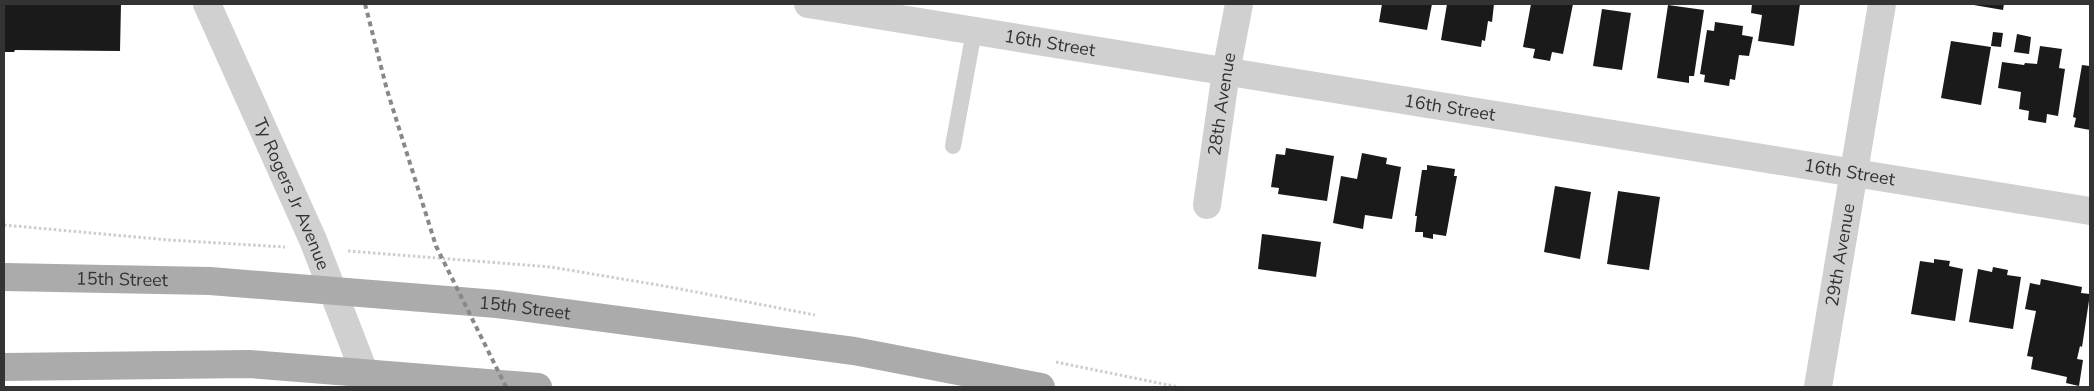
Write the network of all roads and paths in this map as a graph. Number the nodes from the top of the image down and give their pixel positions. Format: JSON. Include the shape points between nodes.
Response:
{"nodes":[{"id":1,"x":207,"y":4,"type":"edge"},
{"id":2,"x":808,"y":4,"type":"edge"},
{"id":3,"x":1239,"y":4,"type":"edge"},
{"id":4,"x":1882,"y":4,"type":"edge"},
{"id":5,"x":974,"y":31,"type":"junction"},
{"id":6,"x":1226,"y":72,"type":"junction"},
{"id":7,"x":953,"y":146,"type":"dead end"},
{"id":8,"x":1855,"y":172,"type":"junction"},
{"id":9,"x":1207,"y":205,"type":"dead end"},
{"id":10,"x":2090,"y":211,"type":"edge"},
{"id":11,"x":4,"y":225,"type":"edge"},
{"id":12,"x":286,"y":247,"type":"dead end"},
{"id":13,"x":345,"y":250,"type":"dead end"},
{"id":14,"x":4,"y":277,"type":"edge"},
{"id":15,"x":819,"y":315,"type":"dead end"},
{"id":16,"x":4,"y":367,"type":"edge"},
{"id":17,"x":370,"y":387,"type":"edge"},
{"id":18,"x":538,"y":387,"type":"edge"},
{"id":19,"x":1041,"y":387,"type":"edge"},
{"id":20,"x":1818,"y":387,"type":"edge"}],
"edges":[{"from":1,"to":17,"type":"street","name":"Ty Rogers Jr Avenue","via":[[313,240]]},
{"from":2,"to":5,"type":"street","name":"16th Street"},
{"from":3,"to":6,"type":"street","name":"28th Avenue"},
{"from":4,"to":8,"type":"street","name":"29th Avenue"},
{"from":5,"to":6,"type":"street","name":"16th Street"},
{"from":5,"to":7,"type":"lane"},
{"from":6,"to":8,"type":"street","name":"16th Street"},
{"from":6,"to":9,"type":"street","name":"28th Avenue"},
{"from":8,"to":10,"type":"street","name":"16th Street"},
{"from":8,"to":20,"type":"street","name":"29th Avenue"},
{"from":11,"to":12,"type":"path"},
{"from":13,"to":15,"type":"path","via":[[551,267]]},
{"from":14,"to":19,"type":"main road","name":"15th Street","via":[[210,282],[496,304],[854,351]]},
{"from":16,"to":18,"type":"main road","via":[[248,364]]}]}
